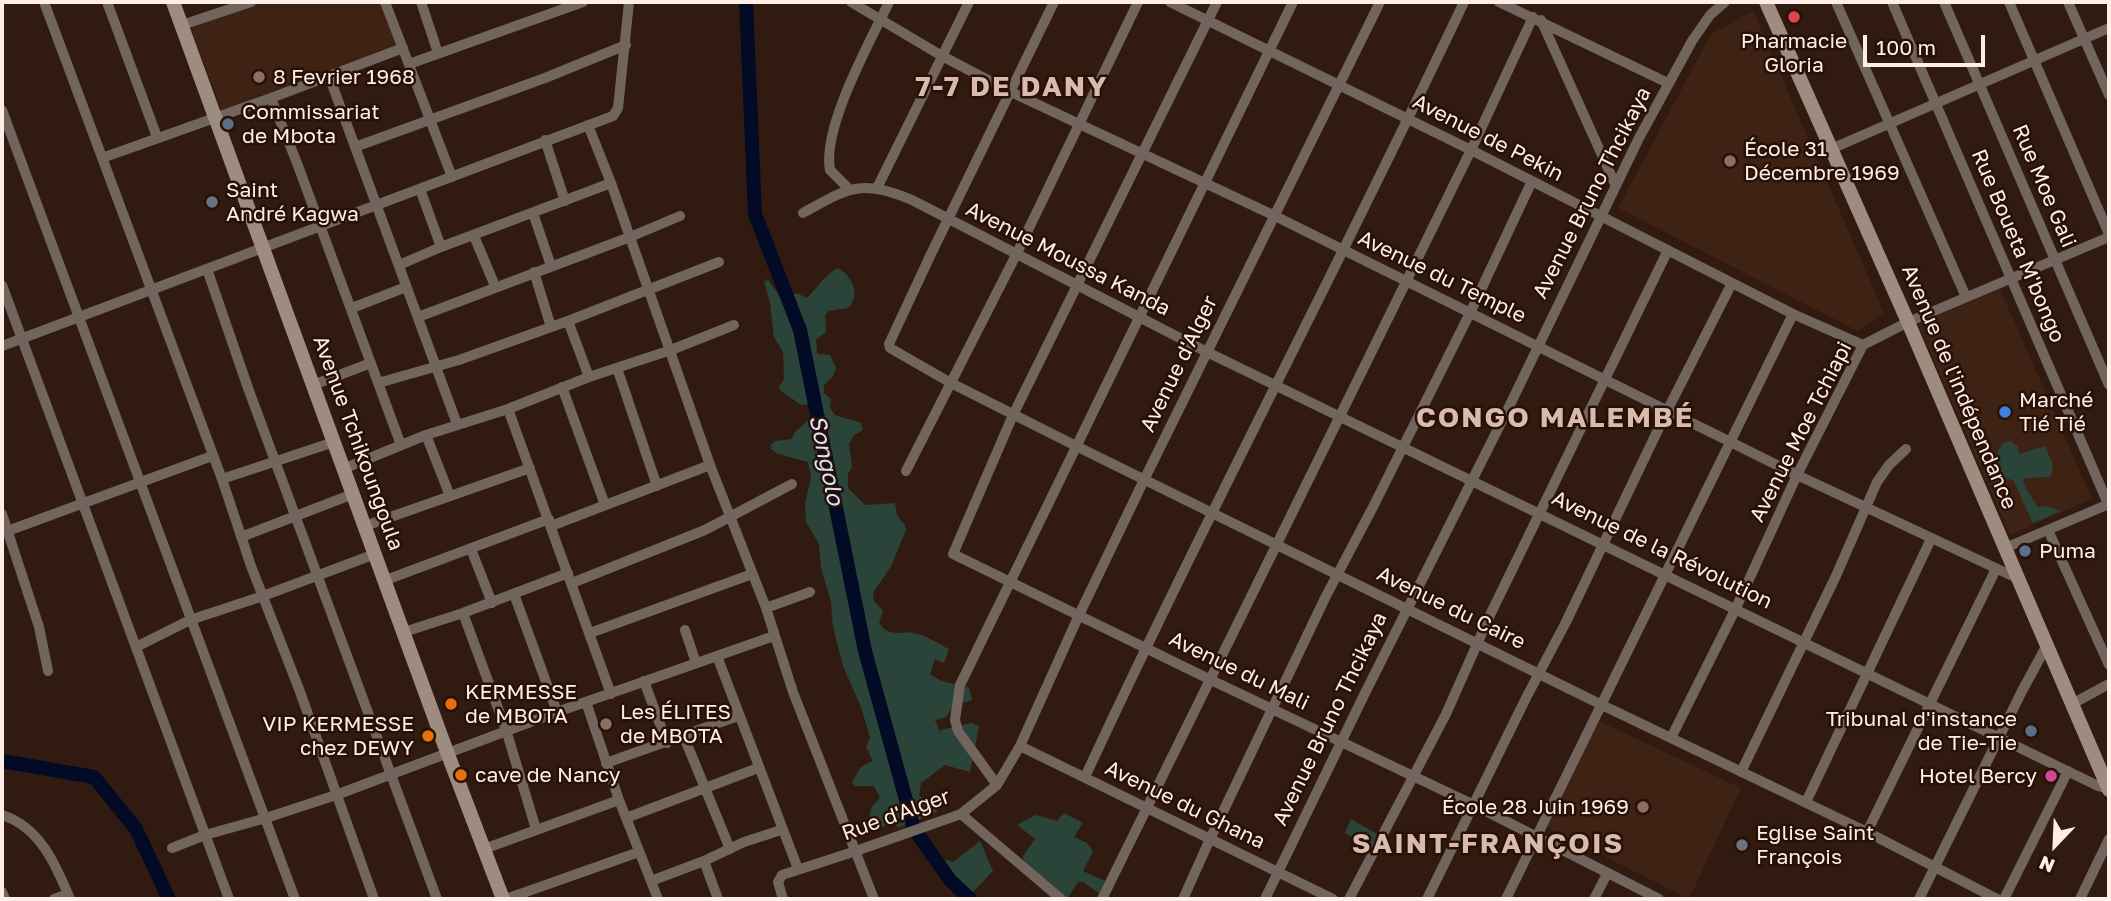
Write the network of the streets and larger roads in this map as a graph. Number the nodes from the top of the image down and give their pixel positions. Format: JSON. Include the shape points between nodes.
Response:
{"nodes":[{"id":1,"x":44,"y":2,"type":"edge"},
{"id":2,"x":107,"y":2,"type":"edge"},
{"id":3,"x":173,"y":2,"type":"edge"},
{"id":4,"x":251,"y":2,"type":"edge"},
{"id":5,"x":385,"y":2,"type":"edge"},
{"id":6,"x":421,"y":2,"type":"edge"},
{"id":7,"x":583,"y":2,"type":"edge"},
{"id":8,"x":629,"y":2,"type":"edge"},
{"id":9,"x":851,"y":2,"type":"edge"},
{"id":10,"x":889,"y":2,"type":"edge"},
{"id":11,"x":969,"y":2,"type":"edge"},
{"id":12,"x":1054,"y":2,"type":"edge"},
{"id":13,"x":1138,"y":2,"type":"edge"},
{"id":14,"x":1170,"y":2,"type":"edge"},
{"id":15,"x":1217,"y":2,"type":"edge"},
{"id":16,"x":1293,"y":2,"type":"edge"},
{"id":17,"x":1380,"y":2,"type":"edge"},
{"id":18,"x":1464,"y":2,"type":"edge"},
{"id":19,"x":1499,"y":2,"type":"edge"},
{"id":20,"x":1725,"y":2,"type":"edge"},
{"id":21,"x":1766,"y":2,"type":"edge"},
{"id":22,"x":1836,"y":2,"type":"edge"},
{"id":23,"x":1892,"y":2,"type":"edge"},
{"id":24,"x":1944,"y":2,"type":"edge"},
{"id":25,"x":2009,"y":2,"type":"edge"},
{"id":26,"x":2068,"y":2,"type":"edge"},
{"id":27,"x":239,"y":4,"type":"edge"},
{"id":28,"x":1537,"y":19,"type":"junction"},
{"id":29,"x":880,"y":20,"type":"junction"},
{"id":30,"x":1207,"y":20,"type":"junction"},
{"id":31,"x":182,"y":25,"type":"junction"},
{"id":32,"x":2109,"y":28,"type":"edge"},
{"id":33,"x":2084,"y":39,"type":"junction"},
{"id":34,"x":626,"y":45,"type":"junction"},
{"id":35,"x":403,"y":48,"type":"junction"},
{"id":36,"x":1268,"y":51,"type":"junction"},
{"id":37,"x":438,"y":53,"type":"junction"},
{"id":38,"x":943,"y":56,"type":"junction"},
{"id":39,"x":2035,"y":61,"type":"junction"},
{"id":40,"x":409,"y":64,"type":"junction"},
{"id":41,"x":328,"y":76,"type":"junction"},
{"id":42,"x":1668,"y":83,"type":"junction"},
{"id":43,"x":1979,"y":84,"type":"junction"},
{"id":44,"x":1337,"y":86,"type":"junction"},
{"id":45,"x":1011,"y":92,"type":"junction"},
{"id":46,"x":2109,"y":95,"type":"edge"},
{"id":47,"x":271,"y":98,"type":"junction"},
{"id":48,"x":1936,"y":104,"type":"junction"},
{"id":49,"x":2,"y":110,"type":"edge"},
{"id":50,"x":216,"y":118,"type":"junction"},
{"id":51,"x":1407,"y":118,"type":"junction"},
{"id":52,"x":429,"y":119,"type":"junction"},
{"id":53,"x":1078,"y":122,"type":"junction"},
{"id":54,"x":1889,"y":124,"type":"junction"},
{"id":55,"x":588,"y":125,"type":"junction"},
{"id":56,"x":157,"y":137,"type":"junction"},
{"id":57,"x":545,"y":140,"type":"junction"},
{"id":58,"x":355,"y":147,"type":"junction"},
{"id":59,"x":1831,"y":149,"type":"junction"},
{"id":60,"x":1471,"y":150,"type":"junction"},
{"id":61,"x":1142,"y":152,"type":"junction"},
{"id":62,"x":102,"y":158,"type":"junction"},
{"id":63,"x":452,"y":177,"type":"junction"},
{"id":64,"x":1532,"y":181,"type":"junction"},
{"id":65,"x":611,"y":183,"type":"junction"},
{"id":66,"x":1205,"y":184,"type":"junction"},
{"id":67,"x":1615,"y":184,"type":"junction"},
{"id":68,"x":877,"y":188,"type":"junction"},
{"id":69,"x":420,"y":189,"type":"junction"},
{"id":70,"x":849,"y":189,"type":"junction"},
{"id":71,"x":565,"y":201,"type":"junction"},
{"id":72,"x":374,"y":205,"type":"junction"},
{"id":73,"x":533,"y":213,"type":"junction"},
{"id":74,"x":803,"y":213,"type":"dead end"},
{"id":75,"x":1273,"y":215,"type":"junction"},
{"id":76,"x":680,"y":216,"type":"dead end"},
{"id":77,"x":1600,"y":216,"type":"junction"},
{"id":78,"x":949,"y":219,"type":"junction"},
{"id":79,"x":320,"y":225,"type":"junction"},
{"id":80,"x":2109,"y":235,"type":"edge"},
{"id":81,"x":474,"y":236,"type":"junction"},
{"id":82,"x":630,"y":237,"type":"junction"},
{"id":83,"x":263,"y":247,"type":"junction"},
{"id":84,"x":441,"y":247,"type":"junction"},
{"id":85,"x":1343,"y":250,"type":"junction"},
{"id":86,"x":1668,"y":250,"type":"junction"},
{"id":87,"x":1017,"y":253,"type":"junction"},
{"id":88,"x":2056,"y":261,"type":"junction"},
{"id":89,"x":719,"y":262,"type":"dead end"},
{"id":90,"x":399,"y":265,"type":"junction"},
{"id":91,"x":551,"y":266,"type":"junction"},
{"id":92,"x":207,"y":269,"type":"junction"},
{"id":93,"x":534,"y":272,"type":"junction"},
{"id":94,"x":2010,"y":279,"type":"junction"},
{"id":95,"x":1406,"y":282,"type":"junction"},
{"id":96,"x":1732,"y":283,"type":"junction"},
{"id":97,"x":2,"y":285,"type":"edge"},
{"id":98,"x":1078,"y":285,"type":"junction"},
{"id":99,"x":495,"y":286,"type":"junction"},
{"id":100,"x":406,"y":287,"type":"junction"},
{"id":101,"x":648,"y":289,"type":"junction"},
{"id":102,"x":151,"y":292,"type":"junction"},
{"id":103,"x":1966,"y":297,"type":"junction"},
{"id":104,"x":352,"y":309,"type":"junction"},
{"id":105,"x":1470,"y":313,"type":"junction"},
{"id":106,"x":1793,"y":314,"type":"junction"},
{"id":107,"x":1139,"y":316,"type":"junction"},
{"id":108,"x":79,"y":317,"type":"junction"},
{"id":109,"x":418,"y":317,"type":"junction"},
{"id":110,"x":568,"y":321,"type":"junction"},
{"id":111,"x":1908,"y":322,"type":"junction"},
{"id":112,"x":734,"y":326,"type":"dead end"},
{"id":113,"x":551,"y":327,"type":"junction"},
{"id":114,"x":22,"y":338,"type":"junction"},
{"id":115,"x":1863,"y":345,"type":"junction"},
{"id":116,"x":2,"y":346,"type":"edge"},
{"id":117,"x":1537,"y":346,"type":"junction"},
{"id":118,"x":671,"y":350,"type":"junction"},
{"id":119,"x":1206,"y":352,"type":"junction"},
{"id":120,"x":371,"y":363,"type":"junction"},
{"id":121,"x":436,"y":365,"type":"junction"},
{"id":122,"x":617,"y":369,"type":"junction"},
{"id":123,"x":589,"y":377,"type":"junction"},
{"id":124,"x":1606,"y":380,"type":"junction"},
{"id":125,"x":378,"y":383,"type":"junction"},
{"id":126,"x":951,"y":383,"type":"junction"},
{"id":127,"x":313,"y":385,"type":"junction"},
{"id":128,"x":2109,"y":385,"type":"edge"},
{"id":129,"x":1276,"y":386,"type":"junction"},
{"id":130,"x":562,"y":387,"type":"junction"},
{"id":131,"x":509,"y":409,"type":"junction"},
{"id":132,"x":1667,"y":411,"type":"junction"},
{"id":133,"x":1013,"y":415,"type":"junction"},
{"id":134,"x":1339,"y":416,"type":"junction"},
{"id":135,"x":457,"y":424,"type":"junction"},
{"id":136,"x":426,"y":435,"type":"junction"},
{"id":137,"x":334,"y":442,"type":"junction"},
{"id":138,"x":1732,"y":442,"type":"junction"},
{"id":139,"x":401,"y":445,"type":"junction"},
{"id":140,"x":1076,"y":446,"type":"junction"},
{"id":141,"x":1402,"y":447,"type":"junction"},
{"id":142,"x":1906,"y":449,"type":"dead end"},
{"id":143,"x":212,"y":456,"type":"junction"},
{"id":144,"x":275,"y":461,"type":"junction"},
{"id":145,"x":710,"y":465,"type":"junction"},
{"id":146,"x":530,"y":468,"type":"junction"},
{"id":147,"x":343,"y":469,"type":"junction"},
{"id":148,"x":906,"y":471,"type":"dead end"},
{"id":149,"x":1797,"y":475,"type":"junction"},
{"id":150,"x":222,"y":479,"type":"junction"},
{"id":151,"x":1144,"y":480,"type":"junction"},
{"id":152,"x":1471,"y":481,"type":"junction"},
{"id":153,"x":140,"y":484,"type":"junction"},
{"id":154,"x":792,"y":484,"type":"dead end"},
{"id":155,"x":657,"y":486,"type":"junction"},
{"id":156,"x":353,"y":494,"type":"junction"},
{"id":157,"x":450,"y":496,"type":"junction"},
{"id":158,"x":82,"y":503,"type":"junction"},
{"id":159,"x":605,"y":505,"type":"junction"},
{"id":160,"x":2109,"y":505,"type":"edge"},
{"id":161,"x":1865,"y":508,"type":"junction"},
{"id":162,"x":2,"y":514,"type":"edge"},
{"id":163,"x":1213,"y":514,"type":"junction"},
{"id":164,"x":1539,"y":514,"type":"junction"},
{"id":165,"x":296,"y":516,"type":"junction"},
{"id":166,"x":731,"y":517,"type":"junction"},
{"id":167,"x":550,"y":523,"type":"junction"},
{"id":168,"x":365,"y":526,"type":"junction"},
{"id":169,"x":2048,"y":530,"type":"junction"},
{"id":170,"x":5,"y":532,"type":"edge"},
{"id":171,"x":241,"y":537,"type":"junction"},
{"id":172,"x":1931,"y":539,"type":"junction"},
{"id":173,"x":1276,"y":543,"type":"junction"},
{"id":174,"x":1603,"y":545,"type":"junction"},
{"id":175,"x":2005,"y":548,"type":"junction"},
{"id":176,"x":471,"y":549,"type":"junction"},
{"id":177,"x":375,"y":554,"type":"junction"},
{"id":178,"x":1996,"y":569,"type":"junction"},
{"id":179,"x":752,"y":574,"type":"junction"},
{"id":180,"x":1339,"y":575,"type":"junction"},
{"id":181,"x":320,"y":576,"type":"junction"},
{"id":182,"x":1666,"y":576,"type":"junction"},
{"id":183,"x":570,"y":578,"type":"junction"},
{"id":184,"x":2020,"y":579,"type":"junction"},
{"id":185,"x":386,"y":580,"type":"junction"},
{"id":186,"x":1009,"y":581,"type":"junction"},
{"id":187,"x":810,"y":592,"type":"dead end"},
{"id":188,"x":514,"y":594,"type":"junction"},
{"id":189,"x":263,"y":596,"type":"junction"},
{"id":190,"x":492,"y":603,"type":"junction"},
{"id":191,"x":765,"y":608,"type":"junction"},
{"id":192,"x":1406,"y":609,"type":"junction"},
{"id":193,"x":1735,"y":610,"type":"junction"},
{"id":194,"x":463,"y":613,"type":"junction"},
{"id":195,"x":1079,"y":615,"type":"junction"},
{"id":196,"x":190,"y":620,"type":"junction"},
{"id":197,"x":685,"y":630,"type":"dead end"},
{"id":198,"x":404,"y":632,"type":"junction"},
{"id":199,"x":590,"y":633,"type":"junction"},
{"id":200,"x":774,"y":636,"type":"junction"},
{"id":201,"x":1803,"y":642,"type":"junction"},
{"id":202,"x":1479,"y":643,"type":"junction"},
{"id":203,"x":2047,"y":645,"type":"junction"},
{"id":204,"x":135,"y":647,"type":"junction"},
{"id":205,"x":1146,"y":648,"type":"junction"},
{"id":206,"x":717,"y":656,"type":"junction"},
{"id":207,"x":696,"y":663,"type":"junction"},
{"id":208,"x":2109,"y":665,"type":"edge"},
{"id":209,"x":48,"y":671,"type":"dead end"},
{"id":210,"x":1541,"y":673,"type":"junction"},
{"id":211,"x":1868,"y":674,"type":"junction"},
{"id":212,"x":644,"y":681,"type":"junction"},
{"id":213,"x":1212,"y":681,"type":"junction"},
{"id":214,"x":2109,"y":684,"type":"edge"},
{"id":215,"x":611,"y":694,"type":"junction"},
{"id":216,"x":586,"y":702,"type":"junction"},
{"id":217,"x":1929,"y":704,"type":"junction"},
{"id":218,"x":2072,"y":704,"type":"junction"},
{"id":219,"x":1602,"y":705,"type":"junction"},
{"id":220,"x":1274,"y":708,"type":"junction"},
{"id":221,"x":557,"y":712,"type":"junction"},
{"id":222,"x":738,"y":716,"type":"junction"},
{"id":223,"x":506,"y":730,"type":"junction"},
{"id":224,"x":684,"y":737,"type":"junction"},
{"id":225,"x":1998,"y":737,"type":"junction"},
{"id":226,"x":1671,"y":738,"type":"junction"},
{"id":227,"x":1341,"y":742,"type":"junction"},
{"id":228,"x":667,"y":743,"type":"junction"},
{"id":229,"x":1020,"y":746,"type":"junction"},
{"id":230,"x":447,"y":752,"type":"junction"},
{"id":231,"x":607,"y":763,"type":"junction"},
{"id":232,"x":758,"y":768,"type":"junction"},
{"id":233,"x":2068,"y":771,"type":"junction"},
{"id":234,"x":1741,"y":772,"type":"junction"},
{"id":235,"x":391,"y":775,"type":"junction"},
{"id":236,"x":1414,"y":777,"type":"junction"},
{"id":237,"x":1085,"y":778,"type":"junction"},
{"id":238,"x":996,"y":785,"type":"junction"},
{"id":239,"x":2107,"y":787,"type":"edge"},
{"id":240,"x":704,"y":788,"type":"junction"},
{"id":241,"x":336,"y":794,"type":"junction"},
{"id":242,"x":619,"y":800,"type":"junction"},
{"id":243,"x":1806,"y":802,"type":"junction"},
{"id":244,"x":1474,"y":804,"type":"junction"},
{"id":245,"x":1147,"y":808,"type":"junction"},
{"id":246,"x":961,"y":814,"type":"junction"},
{"id":247,"x":2,"y":815,"type":"edge"},
{"id":248,"x":266,"y":818,"type":"junction"},
{"id":249,"x":626,"y":818,"type":"junction"},
{"id":250,"x":536,"y":829,"type":"junction"},
{"id":251,"x":781,"y":830,"type":"junction"},
{"id":252,"x":1867,"y":832,"type":"junction"},
{"id":253,"x":205,"y":835,"type":"junction"},
{"id":254,"x":1537,"y":837,"type":"junction"},
{"id":255,"x":1210,"y":839,"type":"junction"},
{"id":256,"x":2109,"y":839,"type":"edge"},
{"id":257,"x":172,"y":848,"type":"dead end"},
{"id":258,"x":484,"y":849,"type":"junction"},
{"id":259,"x":730,"y":849,"type":"junction"},
{"id":260,"x":856,"y":851,"type":"junction"},
{"id":261,"x":639,"y":852,"type":"junction"},
{"id":262,"x":704,"y":861,"type":"junction"},
{"id":263,"x":1935,"y":867,"type":"junction"},
{"id":264,"x":797,"y":869,"type":"junction"},
{"id":265,"x":1277,"y":872,"type":"junction"},
{"id":266,"x":1607,"y":874,"type":"junction"},
{"id":267,"x":651,"y":881,"type":"junction"},
{"id":268,"x":2,"y":892,"type":"edge"},
{"id":269,"x":69,"y":897,"type":"edge"},
{"id":270,"x":5,"y":899,"type":"edge"},
{"id":271,"x":54,"y":899,"type":"edge"},
{"id":272,"x":229,"y":899,"type":"edge"},
{"id":273,"x":295,"y":899,"type":"edge"},
{"id":274,"x":374,"y":899,"type":"edge"},
{"id":275,"x":437,"y":899,"type":"edge"},
{"id":276,"x":505,"y":899,"type":"edge"},
{"id":277,"x":658,"y":899,"type":"edge"},
{"id":278,"x":719,"y":899,"type":"edge"},
{"id":279,"x":783,"y":899,"type":"edge"},
{"id":280,"x":874,"y":899,"type":"edge"},
{"id":281,"x":1061,"y":899,"type":"edge"},
{"id":282,"x":1102,"y":899,"type":"edge"},
{"id":283,"x":1183,"y":899,"type":"edge"},
{"id":284,"x":1265,"y":899,"type":"edge"},
{"id":285,"x":1333,"y":899,"type":"edge"},
{"id":286,"x":1349,"y":899,"type":"edge"},
{"id":287,"x":1427,"y":899,"type":"edge"},
{"id":288,"x":1506,"y":899,"type":"edge"},
{"id":289,"x":1594,"y":899,"type":"edge"},
{"id":290,"x":1659,"y":899,"type":"edge"},
{"id":291,"x":1919,"y":899,"type":"edge"},
{"id":292,"x":1997,"y":899,"type":"edge"},
{"id":293,"x":2004,"y":899,"type":"edge"},
{"id":294,"x":2080,"y":899,"type":"edge"}],
"edges":[{"from":1,"to":62,"type":"street"},
{"from":2,"to":56,"type":"street"},
{"from":3,"to":31,"type":"street","name":"Avenue Tchikoungoula"},
{"from":4,"to":27,"type":"street"},
{"from":5,"to":35,"type":"street"},
{"from":6,"to":37,"type":"street"},
{"from":7,"to":37,"type":"street"},
{"from":8,"to":34,"type":"street"},
{"from":9,"to":29,"type":"street","name":"Avenue du Temple"},
{"from":10,"to":29,"type":"street"},
{"from":11,"to":38,"type":"street"},
{"from":12,"to":45,"type":"street"},
{"from":13,"to":53,"type":"street"},
{"from":14,"to":30,"type":"street","name":"Avenue de Pekin"},
{"from":15,"to":30,"type":"street"},
{"from":16,"to":36,"type":"street"},
{"from":17,"to":44,"type":"street","name":"Avenue d'Alger"},
{"from":18,"to":51,"type":"street"},
{"from":19,"to":28,"type":"street"},
{"from":20,"to":42,"type":"street","name":"Avenue Bruno Thcikaya","via":[[1692,41]]},
{"from":21,"to":59,"type":"street","name":"Avenue de l'indépendance"},
{"from":22,"to":54,"type":"street"},
{"from":23,"to":48,"type":"street","name":"Rue Boueta M'bongo"},
{"from":24,"to":43,"type":"street","name":"Rue Moe Gali"},
{"from":25,"to":39,"type":"street"},
{"from":26,"to":33,"type":"street"},
{"from":27,"to":31,"type":"street"},
{"from":28,"to":42,"type":"street"},
{"from":28,"to":60,"type":"street"},
{"from":28,"to":67,"type":"street"},
{"from":29,"to":38,"type":"street","name":"Avenue du Temple"},
{"from":29,"to":70,"type":"street","via":[[840,107],[829,153],[830,170]]},
{"from":30,"to":36,"type":"street","name":"Avenue de Pekin"},
{"from":30,"to":61,"type":"street"},
{"from":31,"to":50,"type":"street","name":"Avenue Tchikoungoula"},
{"from":32,"to":33,"type":"street"},
{"from":33,"to":39,"type":"street"},
{"from":33,"to":46,"type":"street"},
{"from":34,"to":52,"type":"street"},
{"from":34,"to":55,"type":"street","via":[[616,113]]},
{"from":35,"to":40,"type":"street"},
{"from":35,"to":41,"type":"street"},
{"from":36,"to":44,"type":"street","name":"Avenue de Pekin"},
{"from":36,"to":66,"type":"street"},
{"from":37,"to":40,"type":"street"},
{"from":38,"to":45,"type":"street","name":"Avenue du Temple"},
{"from":38,"to":68,"type":"street"},
{"from":39,"to":43,"type":"street"},
{"from":39,"to":80,"type":"street"},
{"from":40,"to":52,"type":"street"},
{"from":41,"to":47,"type":"street"},
{"from":41,"to":58,"type":"street"},
{"from":42,"to":67,"type":"street","name":"Avenue Bruno Thcikaya"},
{"from":43,"to":48,"type":"street"},
{"from":43,"to":88,"type":"street","name":"Rue Moe Gali"},
{"from":44,"to":51,"type":"street","name":"Avenue de Pekin"},
{"from":44,"to":75,"type":"street","name":"Avenue d'Alger"},
{"from":45,"to":53,"type":"street","name":"Avenue du Temple"},
{"from":45,"to":78,"type":"street"},
{"from":47,"to":50,"type":"street"},
{"from":47,"to":79,"type":"street"},
{"from":48,"to":54,"type":"street"},
{"from":48,"to":94,"type":"street","name":"Rue Boueta M'bongo"},
{"from":49,"to":108,"type":"street"},
{"from":50,"to":56,"type":"street"},
{"from":50,"to":83,"type":"street","name":"Avenue Tchikoungoula"},
{"from":51,"to":60,"type":"street","name":"Avenue de Pekin"},
{"from":51,"to":85,"type":"street"},
{"from":52,"to":58,"type":"street"},
{"from":52,"to":63,"type":"street"},
{"from":53,"to":61,"type":"street","name":"Avenue du Temple"},
{"from":53,"to":87,"type":"street"},
{"from":54,"to":59,"type":"street"},
{"from":54,"to":103,"type":"street"},
{"from":55,"to":57,"type":"street"},
{"from":55,"to":65,"type":"street"},
{"from":56,"to":62,"type":"street"},
{"from":57,"to":63,"type":"street"},
{"from":57,"to":71,"type":"street"},
{"from":58,"to":72,"type":"street"},
{"from":59,"to":111,"type":"street","name":"Avenue de l'indépendance"},
{"from":60,"to":64,"type":"street","name":"Avenue de Pekin"},
{"from":60,"to":95,"type":"street"},
{"from":61,"to":66,"type":"street","name":"Avenue du Temple"},
{"from":61,"to":98,"type":"street"},
{"from":62,"to":102,"type":"street"},
{"from":63,"to":69,"type":"street"},
{"from":64,"to":77,"type":"street","name":"Avenue de Pekin"},
{"from":64,"to":105,"type":"street"},
{"from":65,"to":71,"type":"street"},
{"from":65,"to":82,"type":"street"},
{"from":66,"to":75,"type":"street","name":"Avenue du Temple"},
{"from":66,"to":107,"type":"street"},
{"from":67,"to":77,"type":"street","name":"Avenue Bruno Thcikaya"},
{"from":68,"to":70,"type":"street"},
{"from":68,"to":78,"type":"street","name":"Avenue Moussa Kanda"},
{"from":69,"to":72,"type":"street"},
{"from":69,"to":84,"type":"street"},
{"from":70,"to":74,"type":"street"},
{"from":71,"to":73,"type":"street"},
{"from":72,"to":79,"type":"street"},
{"from":72,"to":90,"type":"street"},
{"from":73,"to":81,"type":"street"},
{"from":73,"to":91,"type":"street"},
{"from":75,"to":85,"type":"street","name":"Avenue du Temple"},
{"from":75,"to":119,"type":"street","name":"Avenue d'Alger"},
{"from":76,"to":82,"type":"street"},
{"from":77,"to":86,"type":"street","name":"Avenue de Pekin"},
{"from":77,"to":117,"type":"street","name":"Avenue Bruno Thcikaya"},
{"from":78,"to":87,"type":"street","name":"Avenue Moussa Kanda"},
{"from":78,"to":126,"type":"street","name":"Avenue du Caire","via":[[889,344]]},
{"from":79,"to":83,"type":"street"},
{"from":79,"to":104,"type":"street"},
{"from":80,"to":88,"type":"street","name":"Avenue Moe Tchiapi"},
{"from":81,"to":84,"type":"street"},
{"from":81,"to":99,"type":"street"},
{"from":82,"to":91,"type":"street"},
{"from":82,"to":101,"type":"street"},
{"from":83,"to":92,"type":"street"},
{"from":83,"to":127,"type":"street","name":"Avenue Tchikoungoula"},
{"from":84,"to":90,"type":"street"},
{"from":85,"to":95,"type":"street","name":"Avenue du Temple"},
{"from":85,"to":129,"type":"street"},
{"from":86,"to":96,"type":"street","name":"Avenue de Pekin"},
{"from":86,"to":124,"type":"street"},
{"from":87,"to":98,"type":"street","name":"Avenue Moussa Kanda"},
{"from":87,"to":126,"type":"street"},
{"from":88,"to":94,"type":"street","name":"Avenue Moe Tchiapi"},
{"from":88,"to":128,"type":"street","name":"Rue Moe Gali"},
{"from":89,"to":101,"type":"street"},
{"from":90,"to":100,"type":"street"},
{"from":91,"to":93,"type":"street"},
{"from":92,"to":102,"type":"street"},
{"from":92,"to":144,"type":"street"},
{"from":93,"to":99,"type":"street"},
{"from":93,"to":113,"type":"street"},
{"from":94,"to":103,"type":"street","name":"Avenue Moe Tchiapi"},
{"from":94,"to":160,"type":"street","name":"Rue Boueta M'bongo"},
{"from":95,"to":105,"type":"street","name":"Avenue du Temple"},
{"from":95,"to":134,"type":"street"},
{"from":96,"to":106,"type":"street","name":"Avenue de Pekin"},
{"from":96,"to":132,"type":"street"},
{"from":97,"to":114,"type":"street"},
{"from":98,"to":107,"type":"street","name":"Avenue Moussa Kanda"},
{"from":98,"to":133,"type":"street"},
{"from":99,"to":109,"type":"street"},
{"from":100,"to":104,"type":"street"},
{"from":100,"to":109,"type":"street"},
{"from":101,"to":110,"type":"street"},
{"from":101,"to":118,"type":"street"},
{"from":102,"to":108,"type":"street"},
{"from":102,"to":143,"type":"street"},
{"from":103,"to":111,"type":"street","name":"Avenue Moe Tchiapi"},
{"from":104,"to":120,"type":"street"},
{"from":105,"to":117,"type":"street","name":"Avenue du Temple"},
{"from":105,"to":141,"type":"street"},
{"from":106,"to":115,"type":"street","name":"Avenue de Pekin"},
{"from":106,"to":138,"type":"street"},
{"from":107,"to":119,"type":"street","name":"Avenue Moussa Kanda"},
{"from":107,"to":140,"type":"street"},
{"from":108,"to":114,"type":"street"},
{"from":108,"to":153,"type":"street"},
{"from":109,"to":121,"type":"street"},
{"from":110,"to":113,"type":"street"},
{"from":110,"to":123,"type":"street"},
{"from":111,"to":115,"type":"street","name":"Avenue Moe Tchiapi"},
{"from":111,"to":175,"type":"street","name":"Avenue de l'indépendance"},
{"from":112,"to":118,"type":"street"},
{"from":113,"to":121,"type":"street"},
{"from":114,"to":116,"type":"street"},
{"from":114,"to":158,"type":"street"},
{"from":115,"to":149,"type":"street","name":"Avenue Moe Tchiapi"},
{"from":117,"to":124,"type":"street","name":"Avenue du Temple"},
{"from":117,"to":152,"type":"street","name":"Avenue Bruno Thcikaya"},
{"from":118,"to":122,"type":"street"},
{"from":118,"to":145,"type":"street"},
{"from":119,"to":129,"type":"street","name":"Avenue de la Révolution"},
{"from":119,"to":151,"type":"street","name":"Avenue d'Alger"},
{"from":120,"to":125,"type":"street"},
{"from":120,"to":127,"type":"street"},
{"from":121,"to":125,"type":"street"},
{"from":121,"to":135,"type":"street"},
{"from":122,"to":123,"type":"street"},
{"from":122,"to":155,"type":"street"},
{"from":123,"to":130,"type":"street"},
{"from":124,"to":132,"type":"street","name":"Avenue du Temple"},
{"from":124,"to":164,"type":"street"},
{"from":125,"to":139,"type":"street"},
{"from":126,"to":133,"type":"street","name":"Avenue du Caire"},
{"from":126,"to":148,"type":"street"},
{"from":127,"to":137,"type":"street","name":"Avenue Tchikoungoula"},
{"from":129,"to":134,"type":"street","name":"Avenue de la Révolution"},
{"from":129,"to":163,"type":"street"},
{"from":130,"to":131,"type":"street"},
{"from":130,"to":159,"type":"street"},
{"from":131,"to":135,"type":"street"},
{"from":131,"to":146,"type":"street"},
{"from":132,"to":138,"type":"street","name":"Avenue du Temple"},
{"from":132,"to":174,"type":"street"},
{"from":133,"to":140,"type":"street","name":"Avenue du Caire"},
{"from":133,"to":186,"type":"street","name":"Avenue du Mali","via":[[953,554]]},
{"from":134,"to":141,"type":"street","name":"Avenue de la Révolution"},
{"from":134,"to":173,"type":"street"},
{"from":135,"to":136,"type":"street"},
{"from":136,"to":139,"type":"street"},
{"from":136,"to":157,"type":"street"},
{"from":137,"to":144,"type":"street"},
{"from":137,"to":147,"type":"street","name":"Avenue Tchikoungoula"},
{"from":138,"to":149,"type":"street","name":"Avenue du Temple"},
{"from":138,"to":182,"type":"street"},
{"from":139,"to":147,"type":"street"},
{"from":140,"to":151,"type":"street","name":"Avenue du Caire"},
{"from":140,"to":186,"type":"street"},
{"from":141,"to":152,"type":"street","name":"Avenue de la Révolution"},
{"from":141,"to":180,"type":"street"},
{"from":142,"to":161,"type":"street","via":[[1883,473]]},
{"from":143,"to":150,"type":"street"},
{"from":143,"to":153,"type":"street"},
{"from":144,"to":150,"type":"street"},
{"from":144,"to":165,"type":"street"},
{"from":145,"to":155,"type":"street"},
{"from":145,"to":166,"type":"street"},
{"from":146,"to":157,"type":"street"},
{"from":146,"to":167,"type":"street"},
{"from":147,"to":156,"type":"street","name":"Avenue Tchikoungoula"},
{"from":149,"to":161,"type":"street","name":"Avenue du Temple"},
{"from":149,"to":193,"type":"street","name":"Avenue Moe Tchiapi"},
{"from":150,"to":171,"type":"street"},
{"from":151,"to":163,"type":"street","name":"Avenue du Caire"},
{"from":151,"to":195,"type":"street","name":"Avenue d'Alger"},
{"from":152,"to":164,"type":"street","name":"Avenue de la Révolution"},
{"from":152,"to":192,"type":"street","name":"Avenue Bruno Thcikaya"},
{"from":153,"to":158,"type":"street"},
{"from":153,"to":196,"type":"street"},
{"from":154,"to":166,"type":"street"},
{"from":155,"to":159,"type":"street"},
{"from":156,"to":165,"type":"street"},
{"from":156,"to":168,"type":"street","name":"Avenue Tchikoungoula"},
{"from":157,"to":168,"type":"street"},
{"from":158,"to":170,"type":"street"},
{"from":158,"to":204,"type":"street"},
{"from":159,"to":167,"type":"street"},
{"from":160,"to":169,"type":"street"},
{"from":161,"to":172,"type":"street","name":"Avenue du Temple"},
{"from":161,"to":201,"type":"street"},
{"from":162,"to":170,"type":"street"},
{"from":163,"to":173,"type":"street","name":"Avenue du Caire"},
{"from":163,"to":205,"type":"street"},
{"from":164,"to":174,"type":"street","name":"Avenue de la Révolution"},
{"from":164,"to":202,"type":"street"},
{"from":165,"to":171,"type":"street"},
{"from":165,"to":181,"type":"street"},
{"from":166,"to":179,"type":"street"},
{"from":166,"to":183,"type":"street"},
{"from":167,"to":176,"type":"street"},
{"from":167,"to":183,"type":"street"},
{"from":168,"to":177,"type":"street","name":"Avenue Tchikoungoula"},
{"from":169,"to":175,"type":"street"},
{"from":169,"to":208,"type":"street"},
{"from":170,"to":209,"type":"street","via":[[39,627]]},
{"from":171,"to":189,"type":"street"},
{"from":172,"to":178,"type":"street","name":"Avenue du Temple"},
{"from":172,"to":211,"type":"street"},
{"from":173,"to":180,"type":"street","name":"Avenue du Caire"},
{"from":173,"to":213,"type":"street"},
{"from":174,"to":182,"type":"street","name":"Avenue de la Révolution"},
{"from":174,"to":210,"type":"street"},
{"from":175,"to":184,"type":"street","name":"Avenue de l'indépendance"},
{"from":176,"to":185,"type":"street"},
{"from":176,"to":190,"type":"street"},
{"from":177,"to":181,"type":"street"},
{"from":177,"to":185,"type":"street","name":"Avenue Tchikoungoula"},
{"from":178,"to":184,"type":"street","name":"Avenue du Temple"},
{"from":178,"to":217,"type":"street"},
{"from":179,"to":191,"type":"street"},
{"from":179,"to":199,"type":"street"},
{"from":180,"to":192,"type":"street","name":"Avenue du Caire"},
{"from":180,"to":220,"type":"street"},
{"from":181,"to":189,"type":"street"},
{"from":181,"to":235,"type":"street"},
{"from":182,"to":193,"type":"street","name":"Avenue de la Révolution"},
{"from":182,"to":219,"type":"street"},
{"from":183,"to":188,"type":"street"},
{"from":183,"to":199,"type":"street"},
{"from":184,"to":203,"type":"street","name":"Avenue de l'indépendance"},
{"from":185,"to":198,"type":"street","name":"Avenue Tchikoungoula"},
{"from":186,"to":195,"type":"street","name":"Avenue du Mali"},
{"from":186,"to":238,"type":"street","via":[[960,685],[955,720]]},
{"from":187,"to":191,"type":"street"},
{"from":188,"to":190,"type":"street"},
{"from":188,"to":221,"type":"street"},
{"from":189,"to":196,"type":"street"},
{"from":189,"to":241,"type":"street"},
{"from":190,"to":194,"type":"street"},
{"from":191,"to":200,"type":"street"},
{"from":192,"to":202,"type":"street","name":"Avenue du Caire"},
{"from":192,"to":227,"type":"street","name":"Avenue Bruno Thcikaya"},
{"from":193,"to":201,"type":"street","name":"Avenue de la Révolution"},
{"from":193,"to":226,"type":"street","name":"Avenue Moe Tchiapi"},
{"from":194,"to":198,"type":"street"},
{"from":194,"to":223,"type":"street"},
{"from":195,"to":205,"type":"street","name":"Avenue du Mali"},
{"from":195,"to":229,"type":"street","name":"Avenue d'Alger"},
{"from":196,"to":204,"type":"street"},
{"from":196,"to":248,"type":"street"},
{"from":197,"to":207,"type":"street"},
{"from":198,"to":230,"type":"street","name":"Avenue Tchikoungoula"},
{"from":199,"to":215,"type":"street"},
{"from":200,"to":206,"type":"street"},
{"from":200,"to":260,"type":"street"},
{"from":201,"to":211,"type":"street","name":"Avenue de la Révolution"},
{"from":201,"to":234,"type":"street"},
{"from":202,"to":210,"type":"street","name":"Avenue du Caire"},
{"from":202,"to":236,"type":"street"},
{"from":203,"to":218,"type":"street","name":"Avenue de l'indépendance"},
{"from":203,"to":225,"type":"street"},
{"from":204,"to":253,"type":"street"},
{"from":205,"to":213,"type":"street","name":"Avenue du Mali"},
{"from":205,"to":237,"type":"street"},
{"from":206,"to":207,"type":"street"},
{"from":206,"to":222,"type":"street"},
{"from":207,"to":212,"type":"street"},
{"from":210,"to":219,"type":"street","name":"Avenue du Caire"},
{"from":210,"to":244,"type":"street"},
{"from":211,"to":217,"type":"street","name":"Avenue de la Révolution"},
{"from":211,"to":243,"type":"street"},
{"from":212,"to":215,"type":"street"},
{"from":212,"to":228,"type":"street"},
{"from":213,"to":220,"type":"street","name":"Avenue du Mali"},
{"from":213,"to":245,"type":"street"},
{"from":214,"to":218,"type":"street"},
{"from":215,"to":216,"type":"street"},
{"from":216,"to":221,"type":"street"},
{"from":216,"to":231,"type":"street"},
{"from":217,"to":225,"type":"street","name":"Avenue de la Révolution"},
{"from":217,"to":252,"type":"street"},
{"from":218,"to":239,"type":"street","name":"Avenue de l'indépendance"},
{"from":219,"to":226,"type":"street","name":"Avenue du Caire"},
{"from":219,"to":254,"type":"street"},
{"from":220,"to":227,"type":"street","name":"Avenue du Mali"},
{"from":220,"to":255,"type":"street"},
{"from":221,"to":223,"type":"street"},
{"from":222,"to":224,"type":"street"},
{"from":222,"to":232,"type":"street"},
{"from":223,"to":230,"type":"street"},
{"from":223,"to":250,"type":"street"},
{"from":224,"to":228,"type":"street"},
{"from":224,"to":240,"type":"street"},
{"from":225,"to":233,"type":"street","name":"Avenue de la Révolution"},
{"from":225,"to":263,"type":"street"},
{"from":226,"to":234,"type":"street","name":"Avenue du Caire"},
{"from":227,"to":236,"type":"street","name":"Avenue du Mali"},
{"from":227,"to":265,"type":"street","name":"Avenue Bruno Thcikaya"},
{"from":228,"to":231,"type":"street"},
{"from":229,"to":237,"type":"street","name":"Avenue du Ghana"},
{"from":229,"to":238,"type":"street","name":"Rue d'Alger"},
{"from":230,"to":235,"type":"street"},
{"from":230,"to":258,"type":"street","name":"Avenue Tchikoungoula"},
{"from":231,"to":242,"type":"street"},
{"from":232,"to":240,"type":"street"},
{"from":232,"to":251,"type":"street"},
{"from":233,"to":239,"type":"street","name":"Avenue de la Révolution"},
{"from":233,"to":293,"type":"street"},
{"from":234,"to":243,"type":"street","name":"Avenue du Caire"},
{"from":235,"to":241,"type":"street"},
{"from":235,"to":275,"type":"street"},
{"from":236,"to":244,"type":"street","name":"Avenue du Mali"},
{"from":236,"to":286,"type":"street"},
{"from":237,"to":245,"type":"street","name":"Avenue du Ghana"},
{"from":238,"to":246,"type":"street","name":"Rue d'Alger"},
{"from":240,"to":249,"type":"street"},
{"from":240,"to":259,"type":"street"},
{"from":241,"to":248,"type":"street"},
{"from":241,"to":274,"type":"street"},
{"from":242,"to":249,"type":"street"},
{"from":242,"to":250,"type":"street"},
{"from":243,"to":252,"type":"street","name":"Avenue du Caire"},
{"from":244,"to":254,"type":"street","name":"Avenue du Mali"},
{"from":244,"to":287,"type":"street"},
{"from":245,"to":255,"type":"street","name":"Avenue du Ghana"},
{"from":245,"to":282,"type":"street"},
{"from":246,"to":260,"type":"street","name":"Rue d'Alger"},
{"from":246,"to":281,"type":"street"},
{"from":247,"to":269,"type":"street","via":[[26,827],[44,847]]},
{"from":248,"to":253,"type":"street"},
{"from":248,"to":273,"type":"street"},
{"from":249,"to":261,"type":"street"},
{"from":250,"to":258,"type":"street"},
{"from":251,"to":259,"type":"street"},
{"from":251,"to":264,"type":"street"},
{"from":252,"to":263,"type":"street","name":"Avenue du Caire"},
{"from":253,"to":257,"type":"street"},
{"from":253,"to":272,"type":"street"},
{"from":254,"to":266,"type":"street","name":"Avenue du Mali"},
{"from":254,"to":288,"type":"street"},
{"from":255,"to":265,"type":"street","name":"Avenue du Ghana"},
{"from":255,"to":283,"type":"street"},
{"from":256,"to":294,"type":"street"},
{"from":258,"to":276,"type":"street","name":"Avenue Tchikoungoula"},
{"from":259,"to":262,"type":"street"},
{"from":260,"to":264,"type":"street","name":"Rue d'Alger"},
{"from":260,"to":280,"type":"street"},
{"from":261,"to":267,"type":"street"},
{"from":261,"to":276,"type":"street"},
{"from":262,"to":267,"type":"street"},
{"from":262,"to":278,"type":"street"},
{"from":263,"to":291,"type":"street"},
{"from":263,"to":292,"type":"street","name":"Avenue du Caire"},
{"from":264,"to":279,"type":"street","via":[[778,878]]},
{"from":265,"to":284,"type":"street","name":"Avenue Bruno Thcikaya"},
{"from":265,"to":285,"type":"street","name":"Avenue du Ghana"},
{"from":266,"to":289,"type":"street"},
{"from":266,"to":290,"type":"street","name":"Avenue du Mali"},
{"from":267,"to":277,"type":"street"},
{"from":268,"to":270,"type":"street"},
{"from":269,"to":271,"type":"street"}]}
